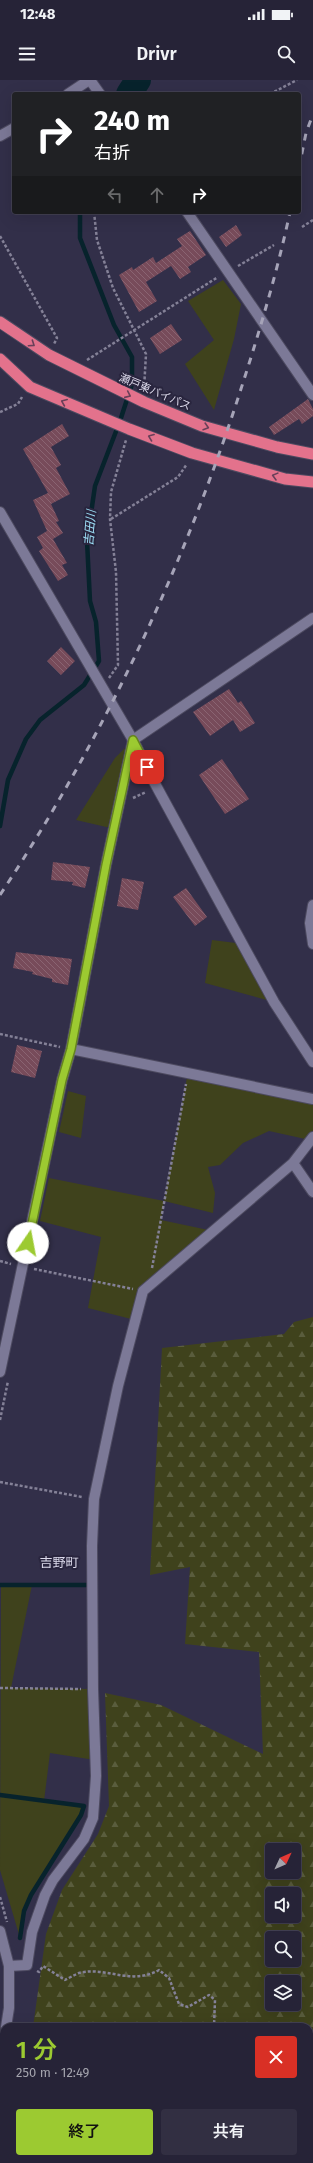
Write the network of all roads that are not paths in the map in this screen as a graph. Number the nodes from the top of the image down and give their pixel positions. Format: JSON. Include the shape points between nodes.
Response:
{"nodes":[{"id":1,"x":90,"y":80,"type":"edge"},
{"id":2,"x":71,"y":92,"type":"edge"},
{"id":3,"x":99,"y":92,"type":"edge"},
{"id":4,"x":12,"y":129,"type":"edge"},
{"id":5,"x":0,"y":136,"type":"edge"},
{"id":6,"x":188,"y":214,"type":"edge"},
{"id":7,"x":0,"y":322,"type":"edge"},
{"id":8,"x":0,"y":358,"type":"edge"},
{"id":9,"x":313,"y":395,"type":"edge"},
{"id":10,"x":313,"y":454,"type":"edge"},
{"id":11,"x":313,"y":482,"type":"edge"},
{"id":12,"x":0,"y":512,"type":"edge"},
{"id":13,"x":313,"y":618,"type":"edge"},
{"id":14,"x":133,"y":740,"type":"junction"},
{"id":15,"x":313,"y":905,"type":"edge"},
{"id":16,"x":313,"y":944,"type":"edge"},
{"id":17,"x":71,"y":1049,"type":"junction"},
{"id":18,"x":313,"y":1062,"type":"edge"},
{"id":19,"x":313,"y":1099,"type":"edge"},
{"id":20,"x":313,"y":1137,"type":"edge"},
{"id":21,"x":293,"y":1163,"type":"junction"},
{"id":22,"x":313,"y":1192,"type":"edge"},
{"id":23,"x":0,"y":1372,"type":"edge"},
{"id":24,"x":0,"y":1931,"type":"edge"},
{"id":25,"x":10,"y":1966,"type":"junction"},
{"id":26,"x":7,"y":2023,"type":"edge"}],
"edges":[{"from":1,"to":2,"type":"street"},
{"from":1,"to":3,"type":"street"},
{"from":4,"to":5,"type":"street"},
{"from":6,"to":9,"type":"street"},
{"from":7,"to":10,"type":"highway","name":"瀬戸東バイパス","one_way":true,"via":[[49,355],[144,402],[202,426]]},
{"from":11,"to":8,"type":"highway","one_way":true,"via":[[285,479],[192,453],[129,429],[30,387]]},
{"from":12,"to":14,"type":"street"},
{"from":13,"to":14,"type":"street"},
{"from":14,"to":17,"type":"street"},
{"from":14,"to":18,"type":"street","via":[[274,1002]]},
{"from":15,"to":16,"type":"street","via":[[310,923]]},
{"from":17,"to":19,"type":"street"},
{"from":17,"to":23,"type":"street","via":[[62,1080]]},
{"from":20,"to":21,"type":"street"},
{"from":21,"to":22,"type":"street"},
{"from":21,"to":25,"type":"street","via":[[143,1291],[118,1386],[94,1499],[93,1689],[96,1776],[93,1818],[84,1839],[53,1880],[45,1895],[32,1932],[27,1965]]},
{"from":24,"to":25,"type":"street"},
{"from":25,"to":26,"type":"street"}]}
